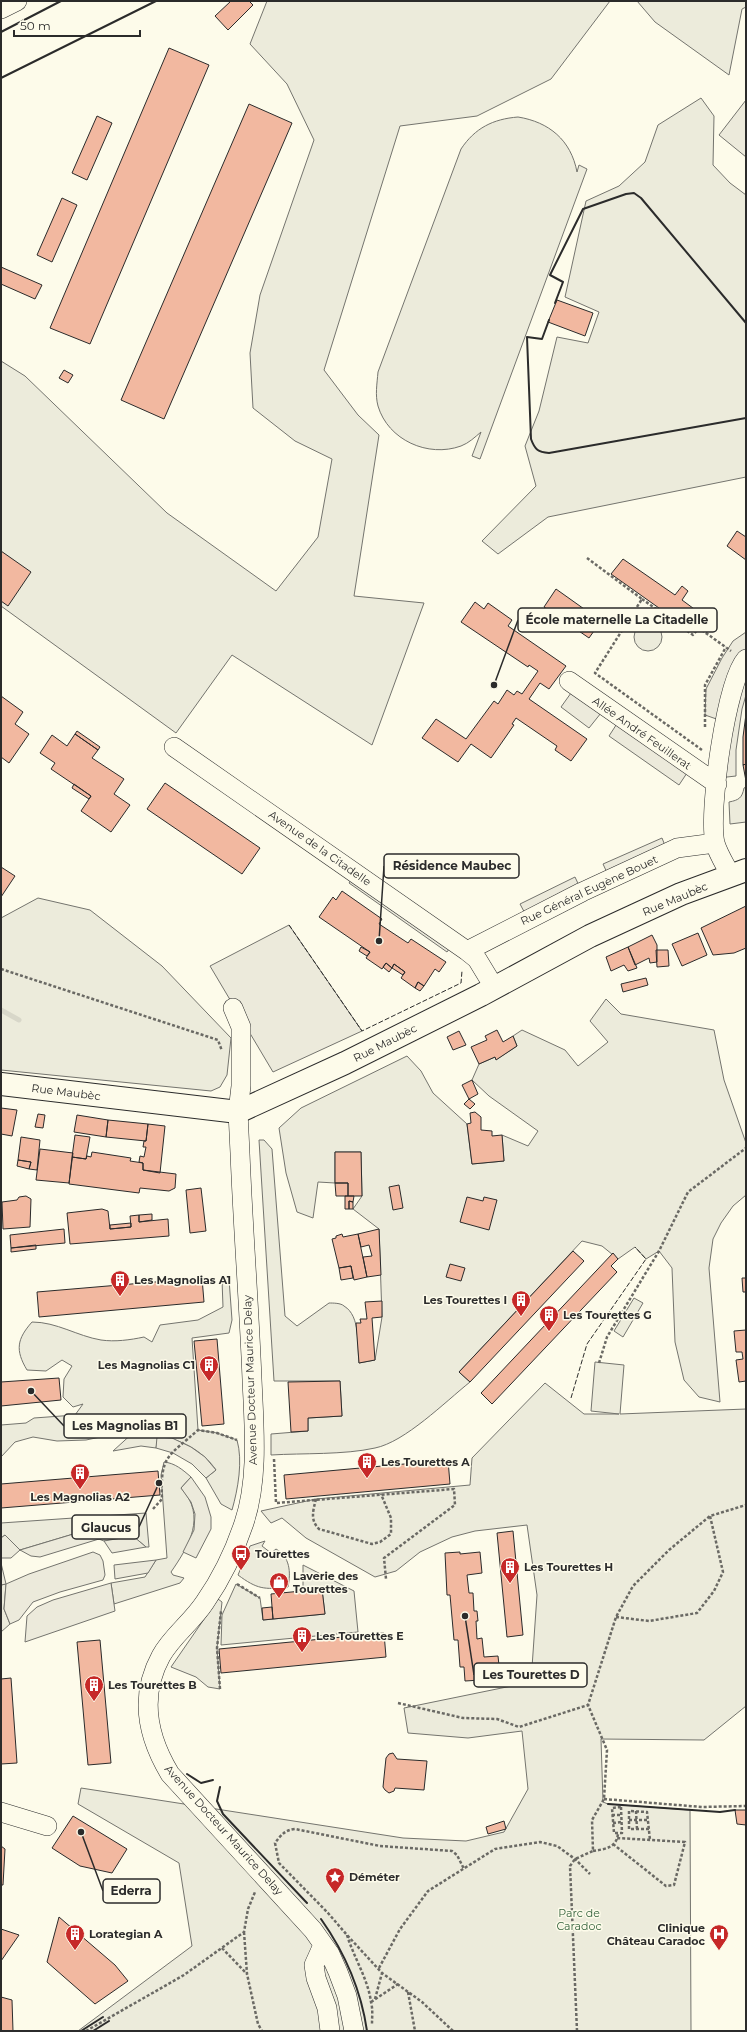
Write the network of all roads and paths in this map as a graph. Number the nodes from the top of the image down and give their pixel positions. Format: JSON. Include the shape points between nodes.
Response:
{"nodes":[{"id":1,"x":17,"y":1,"type":"edge"},
{"id":2,"x":1,"y":9,"type":"edge"},
{"id":3,"x":586,"y":558,"type":"dead end"},
{"id":4,"x":642,"y":599,"type":"junction"},
{"id":5,"x":726,"y":647,"type":"junction"},
{"id":6,"x":745,"y":660,"type":"edge"},
{"id":7,"x":568,"y":682,"type":"dead end"},
{"id":8,"x":705,"y":730,"type":"dead end"},
{"id":9,"x":703,"y":742,"type":"dead end"},
{"id":10,"x":174,"y":747,"type":"dead end"},
{"id":11,"x":701,"y":749,"type":"junction"},
{"id":12,"x":706,"y":752,"type":"dead end"},
{"id":13,"x":717,"y":784,"type":"junction"},
{"id":14,"x":715,"y":843,"type":"junction"},
{"id":15,"x":738,"y":873,"type":"edge"},
{"id":16,"x":467,"y":950,"type":"junction"},
{"id":17,"x":1,"y":969,"type":"edge"},
{"id":18,"x":494,"y":987,"type":"junction"},
{"id":19,"x":233,"y":1008,"type":"dead end"},
{"id":20,"x":222,"y":1052,"type":"dead end"},
{"id":21,"x":1,"y":1084,"type":"edge"},
{"id":22,"x":238,"y":1112,"type":"junction"},
{"id":23,"x":746,"y":1148,"type":"edge"},
{"id":24,"x":599,"y":1362,"type":"dead end"},
{"id":25,"x":243,"y":1441,"type":"dead end"},
{"id":26,"x":274,"y":1459,"type":"dead end"},
{"id":27,"x":381,"y":1494,"type":"junction"},
{"id":28,"x":316,"y":1500,"type":"junction"},
{"id":29,"x":746,"y":1505,"type":"edge"},
{"id":30,"x":153,"y":1509,"type":"dead end"},
{"id":31,"x":710,"y":1516,"type":"junction"},
{"id":32,"x":386,"y":1579,"type":"dead end"},
{"id":33,"x":236,"y":1584,"type":"dead end"},
{"id":34,"x":260,"y":1598,"type":"dead end"},
{"id":35,"x":616,"y":1617,"type":"junction"},
{"id":36,"x":220,"y":1620,"type":"dead end"},
{"id":37,"x":220,"y":1689,"type":"dead end"},
{"id":38,"x":398,"y":1703,"type":"dead end"},
{"id":39,"x":588,"y":1705,"type":"junction"},
{"id":40,"x":604,"y":1799,"type":"junction"},
{"id":41,"x":746,"y":1806,"type":"edge"},
{"id":42,"x":636,"y":1811,"type":"junction"},
{"id":43,"x":1,"y":1812,"type":"edge"},
{"id":44,"x":612,"y":1815,"type":"junction"},
{"id":45,"x":621,"y":1815,"type":"junction"},
{"id":46,"x":629,"y":1820,"type":"junction"},
{"id":47,"x":637,"y":1820,"type":"junction"},
{"id":48,"x":648,"y":1820,"type":"junction"},
{"id":49,"x":622,"y":1822,"type":"junction"},
{"id":50,"x":613,"y":1823,"type":"junction"},
{"id":51,"x":48,"y":1826,"type":"dead end"},
{"id":52,"x":637,"y":1829,"type":"junction"},
{"id":53,"x":649,"y":1829,"type":"junction"},
{"id":54,"x":618,"y":1833,"type":"junction"},
{"id":55,"x":617,"y":1838,"type":"junction"},
{"id":56,"x":650,"y":1840,"type":"junction"},
{"id":57,"x":613,"y":1844,"type":"junction"},
{"id":58,"x":593,"y":1851,"type":"junction"},
{"id":59,"x":575,"y":1859,"type":"junction"},
{"id":60,"x":464,"y":1869,"type":"junction"},
{"id":61,"x":590,"y":1874,"type":"dead end"},
{"id":62,"x":257,"y":1887,"type":"dead end"},
{"id":63,"x":244,"y":1932,"type":"junction"},
{"id":64,"x":347,"y":1935,"type":"junction"},
{"id":65,"x":323,"y":1945,"type":"junction"},
{"id":66,"x":222,"y":1948,"type":"junction"},
{"id":67,"x":379,"y":1968,"type":"junction"},
{"id":68,"x":382,"y":1973,"type":"junction"},
{"id":69,"x":247,"y":1974,"type":"junction"},
{"id":70,"x":398,"y":1984,"type":"junction"},
{"id":71,"x":408,"y":1991,"type":"junction"},
{"id":72,"x":375,"y":2000,"type":"junction"},
{"id":73,"x":372,"y":2002,"type":"junction"},
{"id":74,"x":86,"y":2031,"type":"edge"},
{"id":75,"x":262,"y":2031,"type":"edge"},
{"id":76,"x":330,"y":2031,"type":"edge"},
{"id":77,"x":354,"y":2031,"type":"edge"},
{"id":78,"x":372,"y":2031,"type":"edge"},
{"id":79,"x":415,"y":2031,"type":"edge"},
{"id":80,"x":453,"y":2031,"type":"edge"},
{"id":81,"x":577,"y":2031,"type":"edge"}],
"edges":[{"from":1,"to":2,"type":"street"},
{"from":3,"to":4,"type":"path"},
{"from":4,"to":5,"type":"path","via":[[693,635],[699,628]]},
{"from":4,"to":11,"type":"path","via":[[595,673]]},
{"from":5,"to":6,"type":"path"},
{"from":5,"to":8,"type":"path","via":[[705,685]]},
{"from":6,"to":13,"type":"street","via":[[740,666],[726,714]]},
{"from":7,"to":13,"type":"street","name":"Allée André Feuillerat"},
{"from":9,"to":11,"type":"path"},
{"from":10,"to":16,"type":"street","name":"Avenue de la Citadelle"},
{"from":11,"to":12,"type":"path"},
{"from":13,"to":14,"type":"street","via":[[714,806]]},
{"from":14,"to":15,"type":"street"},
{"from":14,"to":16,"type":"street","name":"Rue Général Eugène Bouet","via":[[677,848]]},
{"from":15,"to":18,"type":"main road","name":"Rue Maubèc","via":[[681,894],[590,936]]},
{"from":16,"to":18,"type":"street","name":"Avenue de la Citadelle"},
{"from":17,"to":20,"type":"path","via":[[218,1040]]},
{"from":18,"to":22,"type":"main road","name":"Rue Maubèc","via":[[338,1067]]},
{"from":19,"to":22,"type":"street","name":"Avenue Docteur Maurice Delay","via":[[241,1027],[241,1086]]},
{"from":21,"to":22,"type":"main road","name":"Rue Maubèc"},
{"from":22,"to":65,"type":"street","name":"Avenue Docteur Maurice Delay","via":[[253,1406],[254,1460],[250,1498],[235,1544],[207,1598],[161,1656],[147,1702],[148,1720],[160,1758],[170,1774],[304,1919]]},
{"from":23,"to":24,"type":"path","via":[[688,1192],[659,1251],[607,1337]]},
{"from":25,"to":30,"type":"path","via":[[198,1430],[164,1462],[161,1475],[162,1499]]},
{"from":26,"to":28,"type":"path","via":[[276,1503]]},
{"from":27,"to":28,"type":"path"},
{"from":27,"to":28,"type":"path","via":[[391,1518],[391,1534],[372,1544],[319,1529],[312,1514]]},
{"from":27,"to":32,"type":"path","via":[[454,1488],[456,1506],[384,1558]]},
{"from":29,"to":31,"type":"path"},
{"from":31,"to":35,"type":"path","via":[[669,1550],[633,1586]]},
{"from":31,"to":35,"type":"path","via":[[723,1572],[714,1591],[697,1613],[649,1621]]},
{"from":33,"to":34,"type":"path"},
{"from":35,"to":39,"type":"path"},
{"from":36,"to":37,"type":"path","via":[[217,1648]]},
{"from":38,"to":39,"type":"path","via":[[463,1718],[497,1719],[519,1727]]},
{"from":39,"to":40,"type":"path","via":[[607,1750]]},
{"from":40,"to":41,"type":"path","via":[[702,1807]]},
{"from":40,"to":58,"type":"path","via":[[592,1820]]},
{"from":42,"to":46,"type":"path","via":[[629,1811]]},
{"from":42,"to":47,"type":"path"},
{"from":42,"to":48,"type":"path","via":[[647,1812]]},
{"from":43,"to":51,"type":"street"},
{"from":44,"to":45,"type":"path"},
{"from":44,"to":45,"type":"path","via":[[612,1808],[621,1808]]},
{"from":44,"to":50,"type":"path"},
{"from":45,"to":49,"type":"path"},
{"from":46,"to":47,"type":"path"},
{"from":46,"to":52,"type":"path","via":[[629,1829]]},
{"from":47,"to":48,"type":"path"},
{"from":47,"to":52,"type":"path"},
{"from":48,"to":53,"type":"path"},
{"from":49,"to":50,"type":"path"},
{"from":49,"to":54,"type":"path","via":[[622,1833]]},
{"from":50,"to":54,"type":"path","via":[[614,1834]]},
{"from":52,"to":53,"type":"path"},
{"from":53,"to":56,"type":"path"},
{"from":54,"to":55,"type":"path"},
{"from":55,"to":56,"type":"path"},
{"from":55,"to":57,"type":"path"},
{"from":56,"to":57,"type":"path","via":[[685,1842],[674,1885],[666,1886]]},
{"from":57,"to":58,"type":"path","via":[[610,1848]]},
{"from":58,"to":59,"type":"path"},
{"from":59,"to":60,"type":"path","via":[[557,1846],[540,1842],[495,1849]]},
{"from":59,"to":61,"type":"path"},
{"from":59,"to":81,"type":"path","via":[[570,1866]]},
{"from":60,"to":64,"type":"path","via":[[452,1851],[380,1846],[289,1829],[281,1834],[275,1843],[280,1863]]},
{"from":60,"to":67,"type":"path","via":[[428,1891],[400,1929]]},
{"from":62,"to":63,"type":"path","via":[[248,1909]]},
{"from":63,"to":66,"type":"path"},
{"from":63,"to":69,"type":"path"},
{"from":64,"to":67,"type":"path"},
{"from":64,"to":73,"type":"path"},
{"from":65,"to":76,"type":"street","via":[[314,1965],[327,2008]]},
{"from":65,"to":77,"type":"street","name":"Avenue Docteur Maurice Delay","via":[[338,1972],[347,1996]]},
{"from":66,"to":69,"type":"path"},
{"from":66,"to":74,"type":"path","via":[[184,1975]]},
{"from":67,"to":68,"type":"path"},
{"from":68,"to":70,"type":"path"},
{"from":68,"to":72,"type":"path"},
{"from":69,"to":75,"type":"path","via":[[258,2024]]},
{"from":70,"to":71,"type":"path"},
{"from":70,"to":72,"type":"path"},
{"from":71,"to":79,"type":"path"},
{"from":71,"to":80,"type":"path"},
{"from":72,"to":73,"type":"path"},
{"from":73,"to":78,"type":"path"}]}
